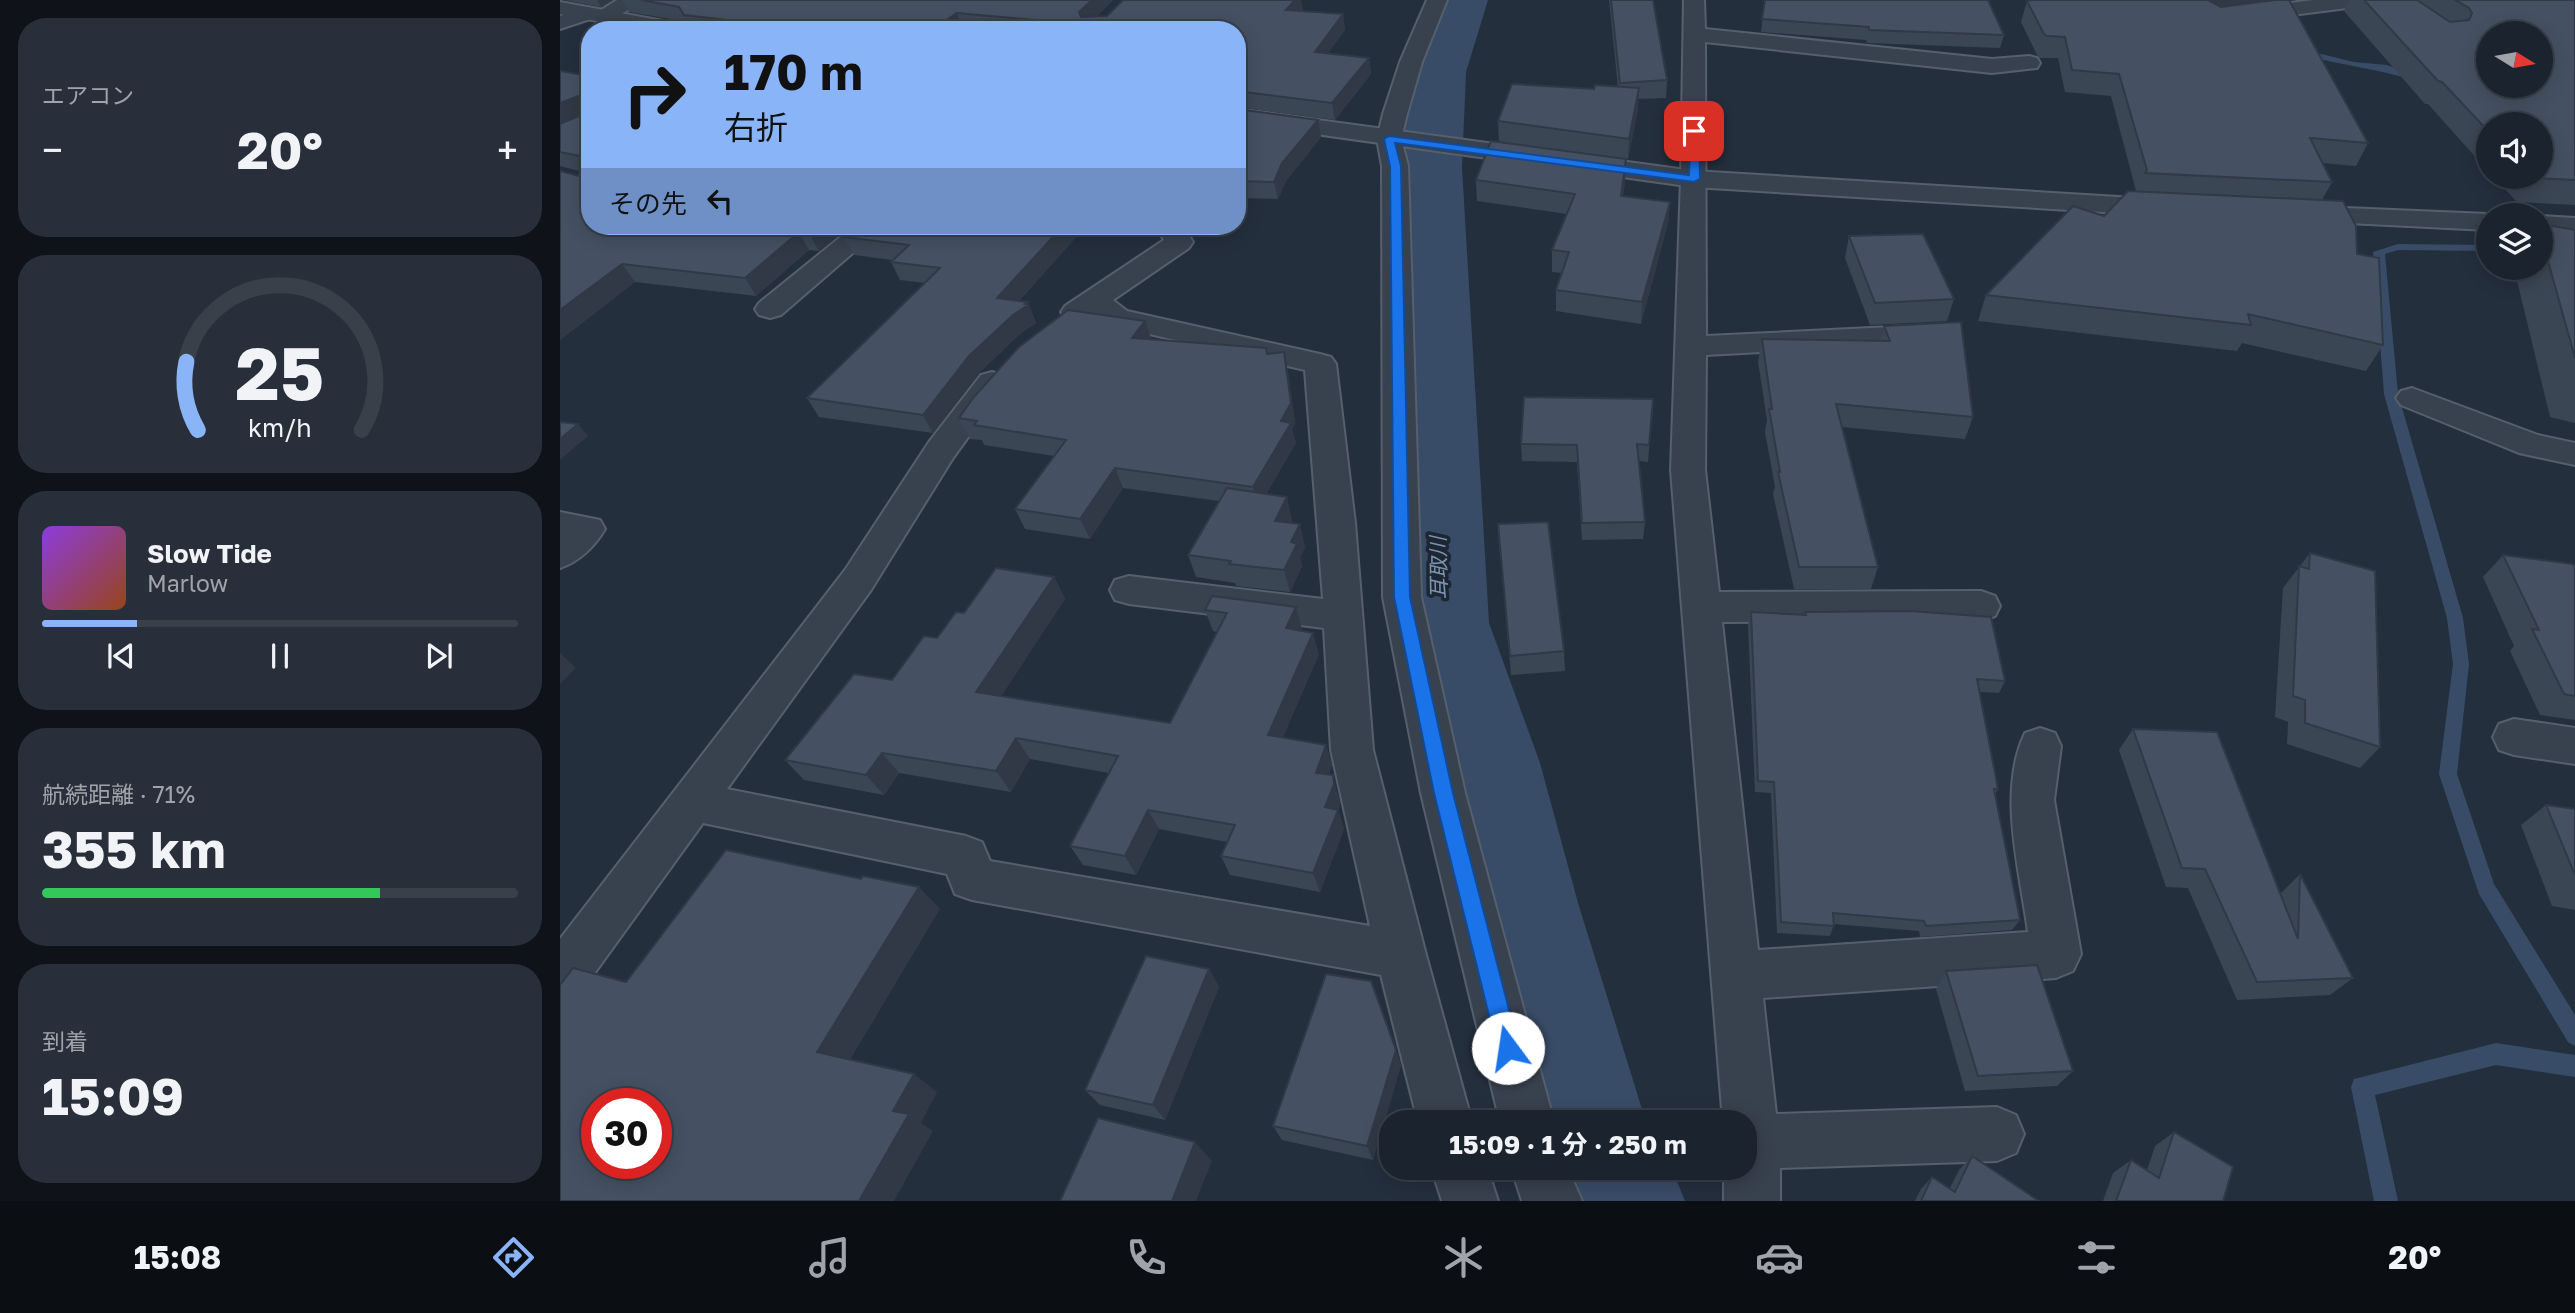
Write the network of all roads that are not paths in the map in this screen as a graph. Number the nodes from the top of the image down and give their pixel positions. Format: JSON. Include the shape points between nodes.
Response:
{"nodes":[{"id":1,"x":632,"y":0,"type":"edge"},
{"id":2,"x":1437,"y":0,"type":"edge"},
{"id":3,"x":2362,"y":0,"type":"edge"},
{"id":4,"x":560,"y":8,"type":"edge"},
{"id":5,"x":2235,"y":11,"type":"edge"},
{"id":6,"x":597,"y":15,"type":"junction"},
{"id":7,"x":1694,"y":17,"type":"edge"},
{"id":8,"x":630,"y":21,"type":"edge"},
{"id":9,"x":560,"y":23,"type":"edge"},
{"id":10,"x":2029,"y":63,"type":"dead end"},
{"id":11,"x":1246,"y":117,"type":"edge"},
{"id":12,"x":1393,"y":140,"type":"junction"},
{"id":13,"x":1694,"y":179,"type":"junction"},
{"id":14,"x":2192,"y":210,"type":"edge"},
{"id":15,"x":2273,"y":213,"type":"edge"},
{"id":16,"x":2476,"y":221,"type":"edge"},
{"id":17,"x":2553,"y":225,"type":"edge"},
{"id":18,"x":2575,"y":226,"type":"edge"},
{"id":19,"x":859,"y":235,"type":"edge"},
{"id":20,"x":1175,"y":235,"type":"edge"},
{"id":21,"x":1095,"y":300,"type":"junction"},
{"id":22,"x":770,"y":309,"type":"dead end"},
{"id":23,"x":1052,"y":328,"type":"edge"},
{"id":24,"x":1960,"y":332,"type":"edge"},
{"id":25,"x":1691,"y":347,"type":"junction"},
{"id":26,"x":1016,"y":358,"type":"edge"},
{"id":27,"x":2412,"y":398,"type":"dead end"},
{"id":28,"x":2575,"y":454,"type":"edge"},
{"id":29,"x":560,"y":525,"type":"edge"},
{"id":30,"x":560,"y":554,"type":"edge"},
{"id":31,"x":1129,"y":590,"type":"dead end"},
{"id":32,"x":1981,"y":606,"type":"dead end"},
{"id":33,"x":1701,"y":607,"type":"junction"},
{"id":34,"x":1344,"y":616,"type":"junction"},
{"id":35,"x":2514,"y":737,"type":"dead end"},
{"id":36,"x":2040,"y":746,"type":"dead end"},
{"id":37,"x":2575,"y":746,"type":"edge"},
{"id":38,"x":694,"y":802,"type":"junction"},
{"id":39,"x":1401,"y":955,"type":"junction"},
{"id":40,"x":1736,"y":976,"type":"junction"},
{"id":41,"x":560,"y":979,"type":"edge"},
{"id":42,"x":1442,"y":1110,"type":"edge"},
{"id":43,"x":1524,"y":1110,"type":"edge"},
{"id":44,"x":1748,"y":1110,"type":"edge"},
{"id":45,"x":1997,"y":1134,"type":"dead end"},
{"id":46,"x":1757,"y":1169,"type":"edge"},
{"id":47,"x":1463,"y":1180,"type":"edge"},
{"id":48,"x":1542,"y":1180,"type":"edge"},
{"id":49,"x":1470,"y":1201,"type":"edge"},
{"id":50,"x":1554,"y":1201,"type":"edge"}],
"edges":[{"from":1,"to":6,"type":"street"},
{"from":2,"to":12,"type":"street","via":[[1411,62]]},
{"from":3,"to":5,"type":"street"},
{"from":4,"to":6,"type":"street"},
{"from":6,"to":8,"type":"street"},
{"from":6,"to":9,"type":"street"},
{"from":7,"to":10,"type":"street","via":[[1980,65]]},
{"from":7,"to":13,"type":"street"},
{"from":11,"to":12,"type":"street"},
{"from":12,"to":13,"type":"street"},
{"from":12,"to":43,"type":"street","via":[[1402,597],[1444,793]]},
{"from":13,"to":14,"type":"street"},
{"from":13,"to":25,"type":"street"},
{"from":15,"to":16,"type":"street"},
{"from":17,"to":18,"type":"street"},
{"from":19,"to":22,"type":"street"},
{"from":20,"to":21,"type":"street","via":[[1179,242]]},
{"from":21,"to":23,"type":"street"},
{"from":21,"to":34,"type":"street","via":[[1117,318],[1320,363]]},
{"from":24,"to":25,"type":"street"},
{"from":25,"to":33,"type":"street","via":[[1688,470]]},
{"from":26,"to":38,"type":"street","via":[[976,401],[858,580]]},
{"from":27,"to":28,"type":"street","via":[[2531,444]]},
{"from":29,"to":30,"type":"street","via":[[587,529]]},
{"from":31,"to":34,"type":"street"},
{"from":32,"to":33,"type":"street"},
{"from":33,"to":40,"type":"street"},
{"from":34,"to":39,"type":"street","via":[[1352,750]]},
{"from":35,"to":37,"type":"street"},
{"from":36,"to":40,"type":"street","via":[[2032,800],[2056,954]]},
{"from":38,"to":39,"type":"street","via":[[966,857],[972,879]]},
{"from":38,"to":41,"type":"street"},
{"from":39,"to":42,"type":"street"},
{"from":40,"to":44,"type":"street"},
{"from":45,"to":46,"type":"street"},
{"from":47,"to":49,"type":"street"},
{"from":48,"to":50,"type":"street"}]}
